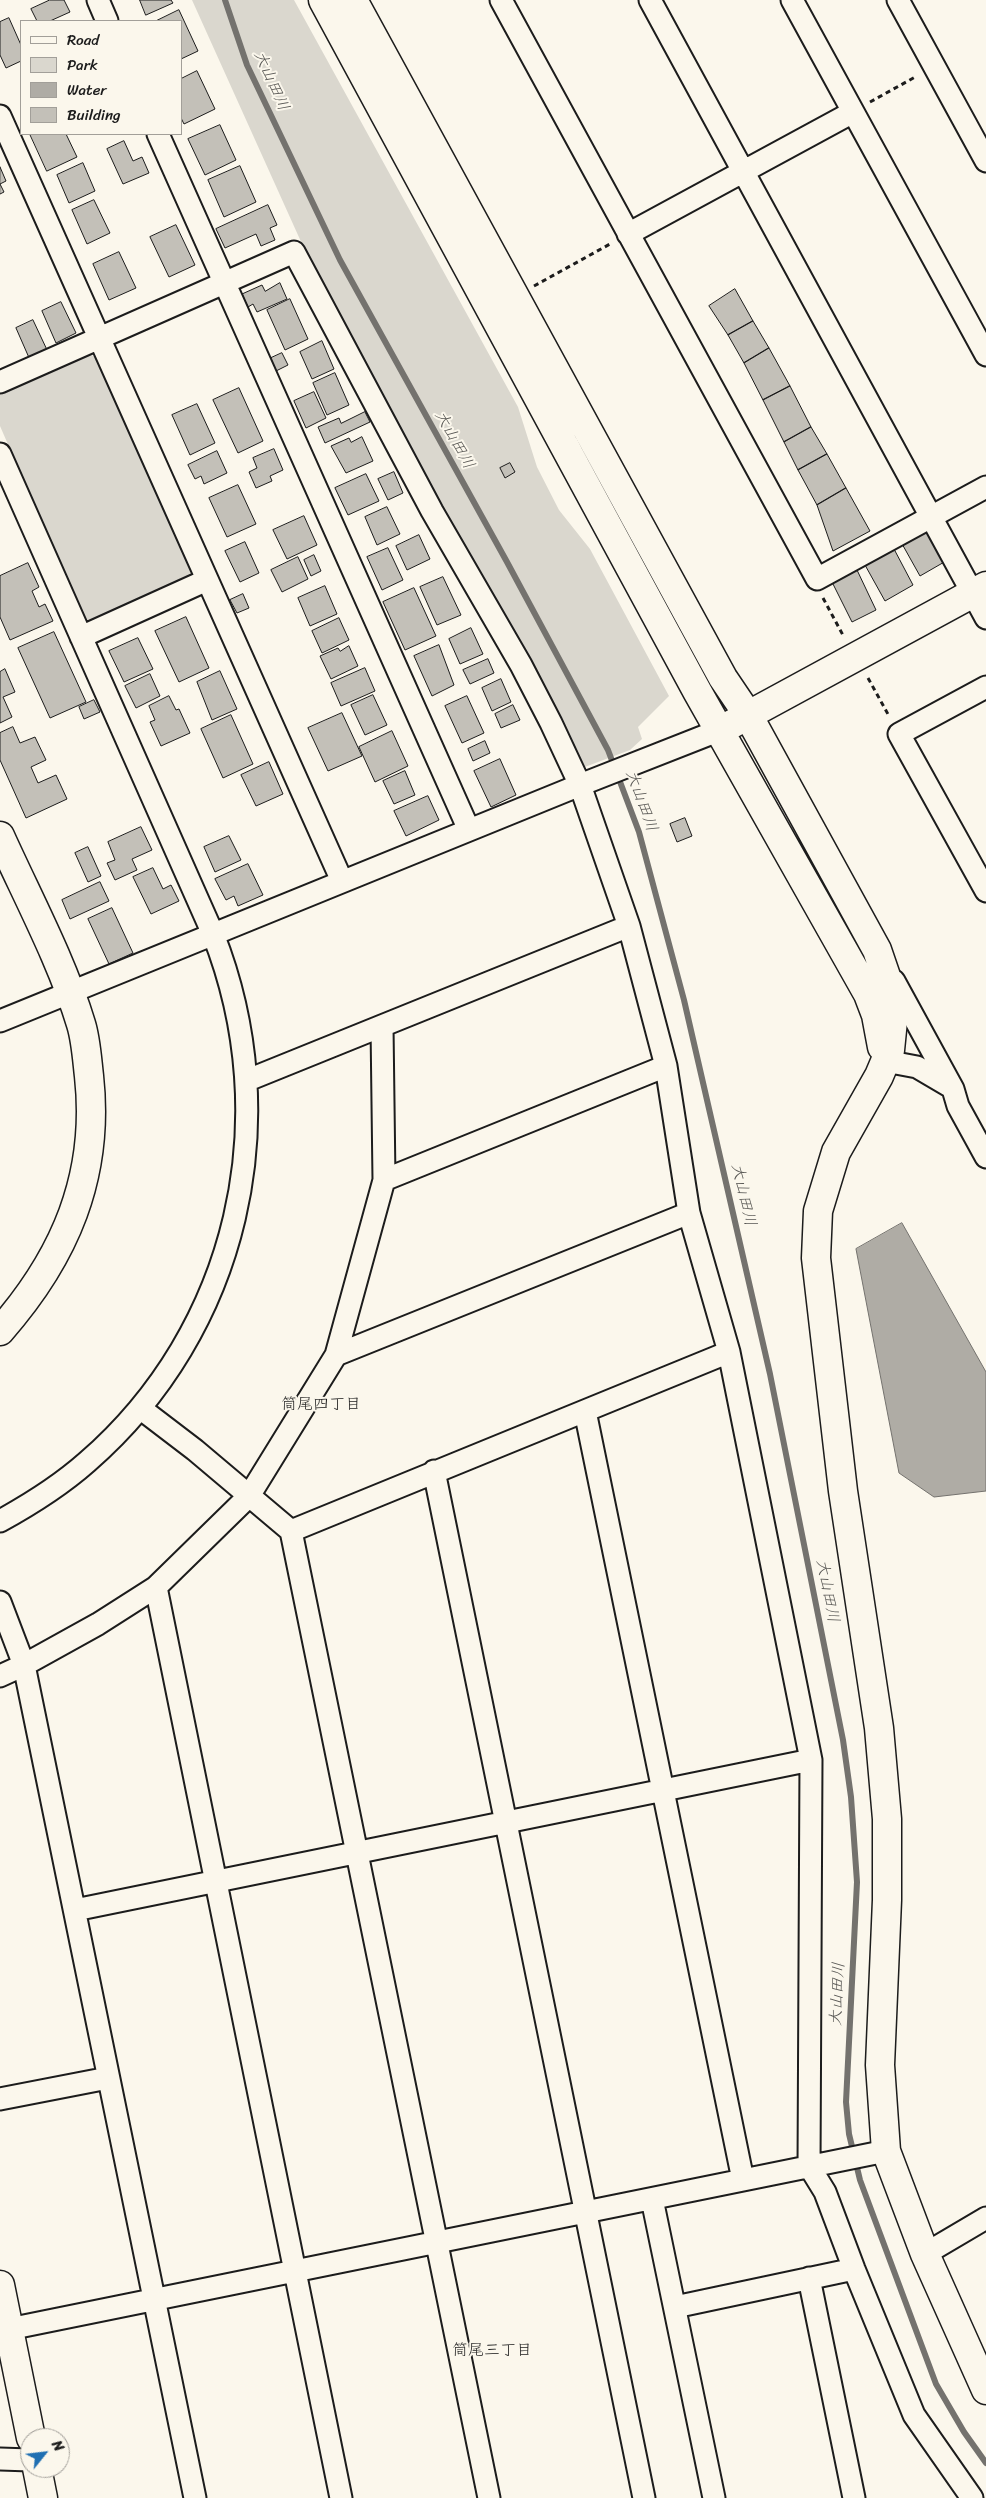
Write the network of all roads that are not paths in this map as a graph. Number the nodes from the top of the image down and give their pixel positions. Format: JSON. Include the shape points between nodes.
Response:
{"nodes":[{"id":1,"x":98,"y":0,"type":"edge"},
{"id":2,"x":323,"y":0,"type":"edge"},
{"id":3,"x":353,"y":0,"type":"edge"},
{"id":4,"x":501,"y":0,"type":"edge"},
{"id":5,"x":650,"y":0,"type":"edge"},
{"id":6,"x":792,"y":0,"type":"edge"},
{"id":7,"x":898,"y":0,"type":"edge"},
{"id":8,"x":108,"y":20,"type":"edge"},
{"id":9,"x":853,"y":112,"type":"junction"},
{"id":10,"x":0,"y":116,"type":"edge"},
{"id":11,"x":158,"y":135,"type":"edge"},
{"id":12,"x":986,"y":161,"type":"edge"},
{"id":13,"x":744,"y":171,"type":"junction"},
{"id":14,"x":628,"y":234,"type":"junction"},
{"id":15,"x":226,"y":283,"type":"junction"},
{"id":16,"x":99,"y":338,"type":"junction"},
{"id":17,"x":986,"y":355,"type":"edge"},
{"id":18,"x":0,"y":382,"type":"edge"},
{"id":19,"x":0,"y":454,"type":"edge"},
{"id":20,"x":986,"y":487,"type":"edge"},
{"id":21,"x":932,"y":516,"type":"junction"},
{"id":22,"x":207,"y":580,"type":"junction"},
{"id":23,"x":979,"y":590,"type":"edge"},
{"id":24,"x":986,"y":618,"type":"edge"},
{"id":25,"x":81,"y":637,"type":"junction"},
{"id":26,"x":986,"y":687,"type":"edge"},
{"id":27,"x":748,"y":715,"type":"junction"},
{"id":28,"x":720,"y":730,"type":"junction"},
{"id":29,"x":580,"y":785,"type":"junction"},
{"id":30,"x":469,"y":830,"type":"junction"},
{"id":31,"x":0,"y":836,"type":"edge"},
{"id":32,"x":342,"y":881,"type":"junction"},
{"id":33,"x":986,"y":891,"type":"edge"},
{"id":34,"x":629,"y":926,"type":"junction"},
{"id":35,"x":214,"y":934,"type":"junction"},
{"id":36,"x":877,"y":950,"type":"junction"},
{"id":37,"x":70,"y":992,"type":"junction"},
{"id":38,"x":0,"y":1021,"type":"edge"},
{"id":39,"x":382,"y":1026,"type":"junction"},
{"id":40,"x":666,"y":1066,"type":"junction"},
{"id":41,"x":882,"y":1069,"type":"junction"},
{"id":42,"x":248,"y":1080,"type":"junction"},
{"id":43,"x":953,"y":1089,"type":"junction"},
{"id":44,"x":986,"y":1157,"type":"edge"},
{"id":45,"x":384,"y":1180,"type":"junction"},
{"id":46,"x":689,"y":1213,"type":"junction"},
{"id":47,"x":0,"y":1331,"type":"edge"},
{"id":48,"x":729,"y":1352,"type":"junction"},
{"id":49,"x":336,"y":1355,"type":"junction"},
{"id":50,"x":140,"y":1408,"type":"junction"},
{"id":51,"x":585,"y":1411,"type":"junction"},
{"id":52,"x":434,"y":1471,"type":"junction"},
{"id":53,"x":248,"y":1496,"type":"junction"},
{"id":54,"x":0,"y":1522,"type":"edge"},
{"id":55,"x":291,"y":1530,"type":"junction"},
{"id":56,"x":156,"y":1587,"type":"junction"},
{"id":57,"x":0,"y":1602,"type":"edge"},
{"id":58,"x":24,"y":1665,"type":"junction"},
{"id":59,"x":0,"y":1676,"type":"edge"},
{"id":60,"x":811,"y":1760,"type":"junction"},
{"id":61,"x":662,"y":1790,"type":"junction"},
{"id":62,"x":507,"y":1822,"type":"junction"},
{"id":63,"x":356,"y":1854,"type":"junction"},
{"id":64,"x":214,"y":1881,"type":"junction"},
{"id":65,"x":75,"y":1910,"type":"junction"},
{"id":66,"x":108,"y":2078,"type":"junction"},
{"id":67,"x":0,"y":2099,"type":"edge"},
{"id":68,"x":886,"y":2151,"type":"junction"},
{"id":69,"x":818,"y":2164,"type":"junction"},
{"id":70,"x":743,"y":2180,"type":"junction"},
{"id":71,"x":652,"y":2199,"type":"junction"},
{"id":72,"x":586,"y":2213,"type":"junction"},
{"id":73,"x":986,"y":2218,"type":"edge"},
{"id":74,"x":436,"y":2242,"type":"junction"},
{"id":75,"x":925,"y":2254,"type":"junction"},
{"id":76,"x":854,"y":2269,"type":"junction"},
{"id":77,"x":296,"y":2270,"type":"junction"},
{"id":78,"x":809,"y":2278,"type":"junction"},
{"id":79,"x":0,"y":2285,"type":"edge"},
{"id":80,"x":154,"y":2299,"type":"junction"},
{"id":81,"x":675,"y":2306,"type":"junction"},
{"id":82,"x":9,"y":2329,"type":"junction"},
{"id":83,"x":986,"y":2390,"type":"edge"},
{"id":84,"x":29,"y":2428,"type":"edge"},
{"id":85,"x":0,"y":2459,"type":"edge"},
{"id":86,"x":20,"y":2460,"type":"edge"},
{"id":87,"x":39,"y":2478,"type":"edge"},
{"id":88,"x":43,"y":2498,"type":"edge"},
{"id":89,"x":195,"y":2498,"type":"edge"},
{"id":90,"x":341,"y":2498,"type":"edge"},
{"id":91,"x":489,"y":2498,"type":"edge"},
{"id":92,"x":644,"y":2498,"type":"edge"},
{"id":93,"x":714,"y":2498,"type":"edge"},
{"id":94,"x":854,"y":2498,"type":"edge"},
{"id":95,"x":972,"y":2498,"type":"edge"}],
"edges":[{"from":1,"to":8,"type":"street"},
{"from":2,"to":28,"type":"street"},
{"from":3,"to":27,"type":"street","via":[[714,660]]},
{"from":4,"to":14,"type":"street"},
{"from":5,"to":13,"type":"street"},
{"from":6,"to":9,"type":"street"},
{"from":7,"to":12,"type":"street"},
{"from":9,"to":13,"type":"street"},
{"from":9,"to":17,"type":"street"},
{"from":10,"to":16,"type":"street"},
{"from":11,"to":15,"type":"street"},
{"from":13,"to":14,"type":"street"},
{"from":13,"to":21,"type":"street"},
{"from":14,"to":21,"type":"street","via":[[817,579]]},
{"from":15,"to":16,"type":"street"},
{"from":15,"to":29,"type":"street","via":[[294,252],[432,511],[521,665]]},
{"from":15,"to":30,"type":"street"},
{"from":16,"to":18,"type":"street"},
{"from":16,"to":22,"type":"street"},
{"from":19,"to":25,"type":"street"},
{"from":20,"to":21,"type":"street"},
{"from":21,"to":23,"type":"street"},
{"from":22,"to":25,"type":"street"},
{"from":22,"to":32,"type":"street"},
{"from":23,"to":24,"type":"street"},
{"from":23,"to":27,"type":"street"},
{"from":25,"to":35,"type":"street"},
{"from":26,"to":33,"type":"street","via":[[899,734]]},
{"from":27,"to":28,"type":"street"},
{"from":27,"to":36,"type":"street"},
{"from":28,"to":29,"type":"street"},
{"from":28,"to":41,"type":"street","via":[[868,994],[882,1046]]},
{"from":29,"to":30,"type":"street"},
{"from":29,"to":34,"type":"street"},
{"from":30,"to":32,"type":"street"},
{"from":31,"to":37,"type":"street"},
{"from":32,"to":35,"type":"street"},
{"from":34,"to":39,"type":"street"},
{"from":34,"to":40,"type":"street"},
{"from":35,"to":37,"type":"street"},
{"from":35,"to":42,"type":"street","via":[[238,1011]]},
{"from":36,"to":41,"type":"street","via":[[894,1010],[890,1050]]},
{"from":36,"to":43,"type":"street"},
{"from":37,"to":38,"type":"street"},
{"from":37,"to":47,"type":"street","via":[[81,1025],[90,1089],[91,1125],[84,1181],[69,1227],[54,1259],[36,1289]]},
{"from":39,"to":42,"type":"street"},
{"from":39,"to":45,"type":"street"},
{"from":40,"to":45,"type":"street"},
{"from":40,"to":46,"type":"street"},
{"from":41,"to":43,"type":"street","via":[[917,1067]]},
{"from":41,"to":68,"type":"street","via":[[833,1160],[818,1211],[816,1258],[844,1500],[879,1728],[886,1819],[887,1900],[880,2065]]},
{"from":42,"to":50,"type":"street","via":[[241,1188],[219,1272],[187,1340]]},
{"from":43,"to":44,"type":"street","via":[[958,1106]]},
{"from":45,"to":49,"type":"street"},
{"from":46,"to":48,"type":"street"},
{"from":46,"to":49,"type":"street"},
{"from":48,"to":51,"type":"street"},
{"from":48,"to":60,"type":"street"},
{"from":49,"to":53,"type":"street"},
{"from":50,"to":53,"type":"street"},
{"from":50,"to":54,"type":"street","via":[[76,1471]]},
{"from":51,"to":52,"type":"street"},
{"from":51,"to":61,"type":"street"},
{"from":52,"to":55,"type":"street"},
{"from":52,"to":62,"type":"street"},
{"from":53,"to":55,"type":"street"},
{"from":53,"to":56,"type":"street"},
{"from":55,"to":63,"type":"street"},
{"from":56,"to":58,"type":"street"},
{"from":56,"to":64,"type":"street"},
{"from":57,"to":58,"type":"street"},
{"from":58,"to":59,"type":"street"},
{"from":58,"to":65,"type":"street"},
{"from":60,"to":61,"type":"street"},
{"from":60,"to":69,"type":"street"},
{"from":61,"to":62,"type":"street"},
{"from":61,"to":70,"type":"street"},
{"from":62,"to":63,"type":"street"},
{"from":62,"to":72,"type":"street"},
{"from":63,"to":64,"type":"street"},
{"from":63,"to":74,"type":"street"},
{"from":64,"to":65,"type":"street"},
{"from":64,"to":77,"type":"street"},
{"from":65,"to":66,"type":"street"},
{"from":66,"to":67,"type":"street"},
{"from":66,"to":80,"type":"street"},
{"from":68,"to":69,"type":"street"},
{"from":68,"to":75,"type":"street"},
{"from":69,"to":70,"type":"street"},
{"from":69,"to":76,"type":"street"},
{"from":70,"to":71,"type":"street"},
{"from":71,"to":72,"type":"street"},
{"from":71,"to":81,"type":"street"},
{"from":72,"to":74,"type":"street"},
{"from":72,"to":92,"type":"street"},
{"from":73,"to":75,"type":"street"},
{"from":74,"to":77,"type":"street"},
{"from":74,"to":91,"type":"street"},
{"from":75,"to":83,"type":"street"},
{"from":76,"to":78,"type":"street"},
{"from":76,"to":95,"type":"street","via":[[914,2414]]},
{"from":77,"to":80,"type":"street"},
{"from":77,"to":90,"type":"street"},
{"from":78,"to":81,"type":"street"},
{"from":78,"to":94,"type":"street"},
{"from":79,"to":82,"type":"street"},
{"from":80,"to":82,"type":"street"},
{"from":80,"to":89,"type":"street"},
{"from":81,"to":93,"type":"street"},
{"from":82,"to":84,"type":"street"},
{"from":85,"to":86,"type":"street"},
{"from":87,"to":88,"type":"street"}]}
